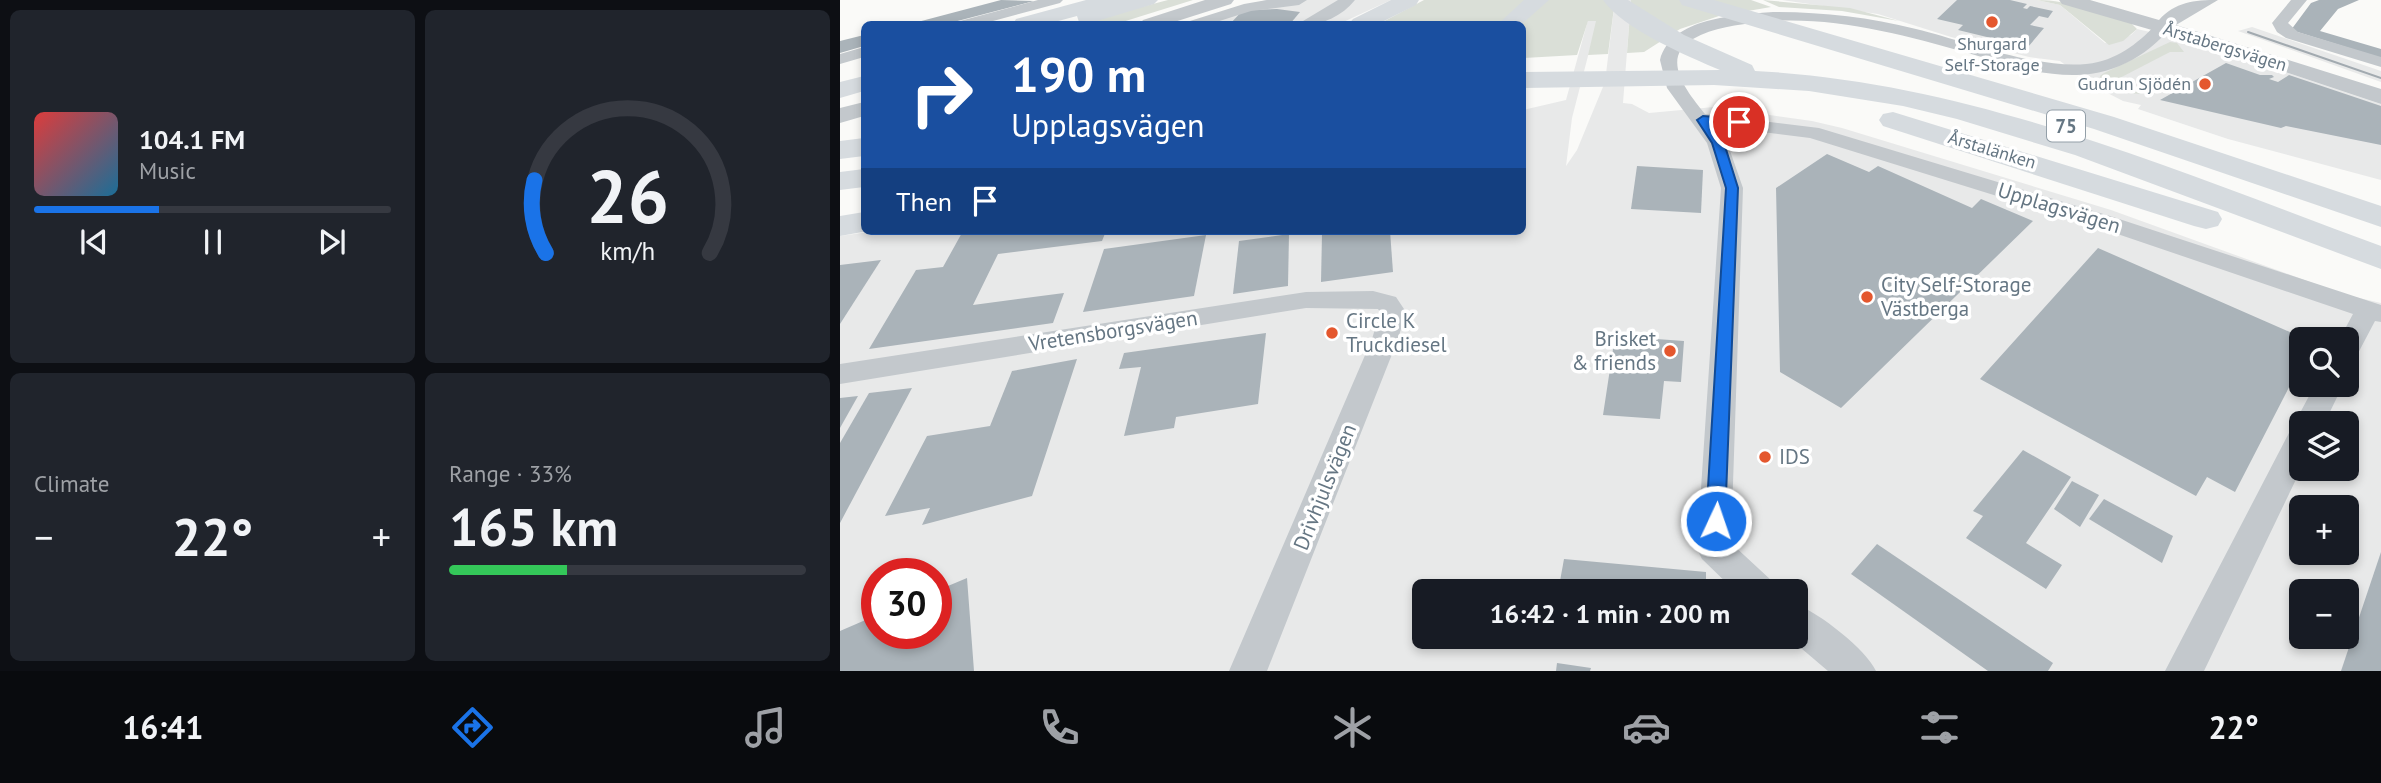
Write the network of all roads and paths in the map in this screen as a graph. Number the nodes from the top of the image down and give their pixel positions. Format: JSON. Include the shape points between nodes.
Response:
{"nodes":[{"id":1,"x":1055,"y":0,"type":"edge"},
{"id":2,"x":1110,"y":0,"type":"edge"},
{"id":3,"x":1147,"y":0,"type":"edge"},
{"id":4,"x":1224,"y":0,"type":"edge"},
{"id":5,"x":1299,"y":0,"type":"edge"},
{"id":6,"x":1347,"y":0,"type":"edge"},
{"id":7,"x":1538,"y":0,"type":"edge"},
{"id":8,"x":1614,"y":0,"type":"edge"},
{"id":9,"x":1690,"y":0,"type":"edge"},
{"id":10,"x":2069,"y":0,"type":"edge"},
{"id":11,"x":2093,"y":0,"type":"edge"},
{"id":12,"x":2208,"y":0,"type":"edge"},
{"id":13,"x":2299,"y":0,"type":"edge"},
{"id":14,"x":1406,"y":1,"type":"edge"},
{"id":15,"x":976,"y":21,"type":"edge"},
{"id":16,"x":1035,"y":21,"type":"edge"},
{"id":17,"x":1074,"y":21,"type":"edge"},
{"id":18,"x":1159,"y":21,"type":"edge"},
{"id":19,"x":1206,"y":21,"type":"edge"},
{"id":20,"x":1312,"y":21,"type":"edge"},
{"id":21,"x":1366,"y":21,"type":"edge"},
{"id":22,"x":1513,"y":21,"type":"edge"},
{"id":23,"x":2165,"y":24,"type":"junction"},
{"id":24,"x":861,"y":53,"type":"edge"},
{"id":25,"x":840,"y":59,"type":"edge"},
{"id":26,"x":2381,"y":62,"type":"edge"},
{"id":27,"x":1526,"y":69,"type":"edge"},
{"id":28,"x":1526,"y":69,"type":"edge"},
{"id":29,"x":861,"y":71,"type":"edge"},
{"id":30,"x":840,"y":77,"type":"edge"},
{"id":31,"x":861,"y":84,"type":"edge"},
{"id":32,"x":2381,"y":87,"type":"edge"},
{"id":33,"x":840,"y":90,"type":"edge"},
{"id":34,"x":2381,"y":97,"type":"edge"},
{"id":35,"x":861,"y":110,"type":"edge"},
{"id":36,"x":840,"y":116,"type":"edge"},
{"id":37,"x":1703,"y":120,"type":"junction"},
{"id":38,"x":861,"y":147,"type":"edge"},
{"id":39,"x":840,"y":150,"type":"edge"},
{"id":40,"x":861,"y":163,"type":"edge"},
{"id":41,"x":840,"y":166,"type":"edge"},
{"id":42,"x":861,"y":178,"type":"edge"},
{"id":43,"x":840,"y":181,"type":"edge"},
{"id":44,"x":861,"y":200,"type":"edge"},
{"id":45,"x":840,"y":204,"type":"edge"},
{"id":46,"x":2381,"y":217,"type":"edge"},
{"id":47,"x":861,"y":222,"type":"edge"},
{"id":48,"x":840,"y":226,"type":"edge"},
{"id":49,"x":2381,"y":232,"type":"edge"},
{"id":50,"x":2381,"y":258,"type":"edge"},
{"id":51,"x":2381,"y":276,"type":"edge"},
{"id":52,"x":1387,"y":303,"type":"joint"},
{"id":53,"x":2374,"y":312,"type":"edge"},
{"id":54,"x":2359,"y":333,"type":"edge"},
{"id":55,"x":840,"y":374,"type":"edge"},
{"id":56,"x":2289,"y":463,"type":"edge"},
{"id":57,"x":1746,"y":579,"type":"edge"},
{"id":58,"x":1808,"y":631,"type":"edge"},
{"id":59,"x":1248,"y":671,"type":"edge"},
{"id":60,"x":1857,"y":671,"type":"edge"},
{"id":61,"x":2184,"y":671,"type":"edge"}],
"edges":[{"from":1,"to":15,"type":"street"},
{"from":2,"to":16,"type":"main road"},
{"from":3,"to":17,"type":"main road"},
{"from":4,"to":18,"type":"street"},
{"from":5,"to":19,"type":"street"},
{"from":6,"to":20,"type":"street"},
{"from":7,"to":22,"type":"highway"},
{"from":8,"to":51,"type":"highway","name":"Årstalänken","number":"75","via":[[1647,25],[1707,56],[1786,87]]},
{"from":9,"to":46,"type":"highway","number":"75","via":[[2104,123]]},
{"from":10,"to":23,"type":"street","name":"Årstabergsvägen"},
{"from":11,"to":23,"type":"street","name":"Årstabergsvägen"},
{"from":12,"to":23,"type":"street"},
{"from":13,"to":26,"type":"street","via":[[2280,23],[2283,29]]},
{"from":14,"to":21,"type":"highway"},
{"from":23,"to":32,"type":"street","name":"Årstabergsvägen"},
{"from":23,"to":34,"type":"street","name":"Årstabergsvägen"},
{"from":23,"to":37,"type":"street","via":[[2148,41],[2108,66],[2067,70],[1840,18],[1780,14],[1728,21],[1680,39],[1671,51],[1672,84]]},
{"from":24,"to":25,"type":"street"},
{"from":27,"to":49,"type":"highway","number":"75","via":[[1672,59],[1788,64],[1881,77],[1999,105]]},
{"from":28,"to":50,"type":"highway","number":"75","via":[[1817,85],[1901,97],[2031,132]]},
{"from":29,"to":30,"type":"main road"},
{"from":31,"to":33,"type":"main road"},
{"from":35,"to":36,"type":"street"},
{"from":37,"to":53,"type":"street","name":"Upplagsvägen","via":[[1812,132],[2102,221]]},
{"from":37,"to":57,"type":"street","via":[[1718,143],[1732,188],[1714,549]]},
{"from":38,"to":39,"type":"highway"},
{"from":40,"to":41,"type":"highway"},
{"from":42,"to":43,"type":"highway"},
{"from":44,"to":45,"type":"highway"},
{"from":47,"to":48,"type":"highway"},
{"from":52,"to":55,"type":"street","name":"Vretensborgsvägen","via":[[1306,300]]},
{"from":52,"to":59,"type":"street","name":"Drivhjulsvägen","via":[[1393,312],[1385,339]]},
{"from":53,"to":54,"type":"street","name":"Upplagsvägen"},
{"from":56,"to":61,"type":"street"},
{"from":58,"to":60,"type":"street"}]}
